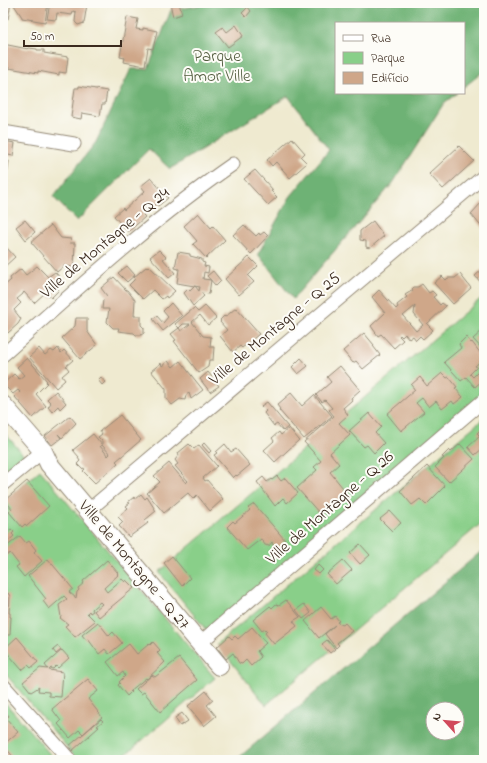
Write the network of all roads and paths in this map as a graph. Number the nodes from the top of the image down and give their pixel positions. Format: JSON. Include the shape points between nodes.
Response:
{"nodes":[{"id":1,"x":3,"y":132,"type":"edge"},
{"id":2,"x":74,"y":144,"type":"dead end"},
{"id":3,"x":233,"y":164,"type":"dead end"},
{"id":4,"x":484,"y":176,"type":"edge"},
{"id":5,"x":3,"y":355,"type":"edge"},
{"id":6,"x":484,"y":400,"type":"edge"},
{"id":7,"x":3,"y":405,"type":"edge"},
{"id":8,"x":3,"y":423,"type":"edge"},
{"id":9,"x":42,"y":458,"type":"junction"},
{"id":10,"x":3,"y":484,"type":"edge"},
{"id":11,"x":89,"y":510,"type":"junction"},
{"id":12,"x":200,"y":643,"type":"junction"},
{"id":13,"x":219,"y":666,"type":"dead end"},
{"id":14,"x":3,"y":685,"type":"edge"},
{"id":15,"x":68,"y":758,"type":"dead end"}],
"edges":[{"from":1,"to":2,"type":"street"},
{"from":3,"to":5,"type":"street","name":"Ville de Montagne - Q 24","via":[[157,222]]},
{"from":4,"to":11,"type":"street","name":"Ville de Montagne - Q 25"},
{"from":6,"to":12,"type":"street","name":"Ville de Montagne - Q 26"},
{"from":7,"to":9,"type":"street"},
{"from":8,"to":9,"type":"street"},
{"from":9,"to":10,"type":"street"},
{"from":9,"to":11,"type":"street","name":"Ville de Montagne - Q 27"},
{"from":11,"to":12,"type":"street","name":"Ville de Montagne - Q 27"},
{"from":12,"to":13,"type":"street","name":"Ville de Montagne - Q 27"},
{"from":14,"to":15,"type":"street"}]}
